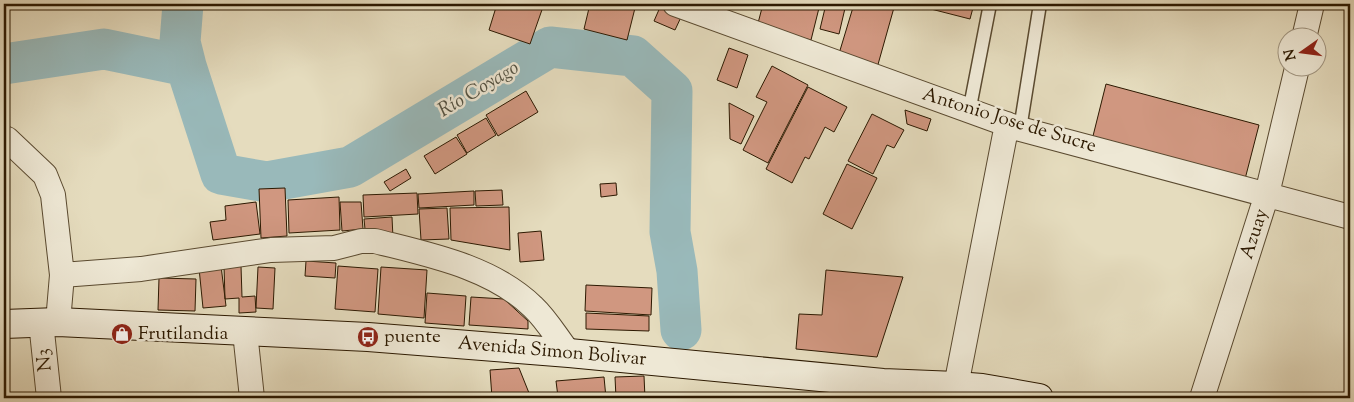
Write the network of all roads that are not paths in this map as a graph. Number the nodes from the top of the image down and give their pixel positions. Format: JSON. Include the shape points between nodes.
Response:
{"nodes":[{"id":1,"x":675,"y":4,"type":"edge"},
{"id":2,"x":990,"y":4,"type":"edge"},
{"id":3,"x":1040,"y":4,"type":"edge"},
{"id":4,"x":1312,"y":4,"type":"edge"},
{"id":5,"x":1306,"y":28,"type":"edge"},
{"id":6,"x":1295,"y":78,"type":"edge"},
{"id":7,"x":969,"y":112,"type":"junction"},
{"id":8,"x":1014,"y":127,"type":"junction"},
{"id":9,"x":4,"y":138,"type":"edge"},
{"id":10,"x":1267,"y":194,"type":"junction"},
{"id":11,"x":1350,"y":217,"type":"edge"},
{"id":12,"x":62,"y":275,"type":"junction"},
{"id":13,"x":50,"y":322,"type":"junction"},
{"id":14,"x":4,"y":324,"type":"edge"},
{"id":15,"x":245,"y":332,"type":"junction"},
{"id":16,"x":569,"y":353,"type":"junction"},
{"id":17,"x":956,"y":386,"type":"junction"},
{"id":18,"x":49,"y":398,"type":"edge"},
{"id":19,"x":252,"y":398,"type":"edge"},
{"id":20,"x":1038,"y":398,"type":"edge"},
{"id":21,"x":1202,"y":398,"type":"edge"}],
"edges":[{"from":1,"to":7,"type":"street","name":"Antonio Jose de Sucre"},
{"from":2,"to":7,"type":"lane"},
{"from":3,"to":8,"type":"lane"},
{"from":4,"to":5,"type":"street"},
{"from":6,"to":10,"type":"street","name":"Azuay"},
{"from":7,"to":8,"type":"street","name":"Antonio Jose de Sucre"},
{"from":8,"to":10,"type":"street","name":"Antonio Jose de Sucre"},
{"from":8,"to":17,"type":"street"},
{"from":9,"to":12,"type":"street","name":"N3","via":[[45,175],[53,195]]},
{"from":10,"to":11,"type":"street","name":"Antonio Jose de Sucre"},
{"from":10,"to":21,"type":"street","name":"Azuay"},
{"from":12,"to":13,"type":"street","name":"N3"},
{"from":12,"to":16,"type":"street","via":[[141,269],[272,250],[334,248],[375,241],[466,267],[502,282],[534,308]]},
{"from":13,"to":14,"type":"main road","name":"Avenida Simon Bolivar"},
{"from":13,"to":15,"type":"main road","name":"Avenida Simon Bolivar"},
{"from":13,"to":18,"type":"street","name":"N3"},
{"from":15,"to":16,"type":"main road","name":"Avenida Simon Bolivar","via":[[368,337]]},
{"from":15,"to":19,"type":"street"},
{"from":16,"to":17,"type":"main road","name":"Avenida Simon Bolivar"},
{"from":17,"to":20,"type":"main road","name":"Avenida Simon Bolivar"}]}
